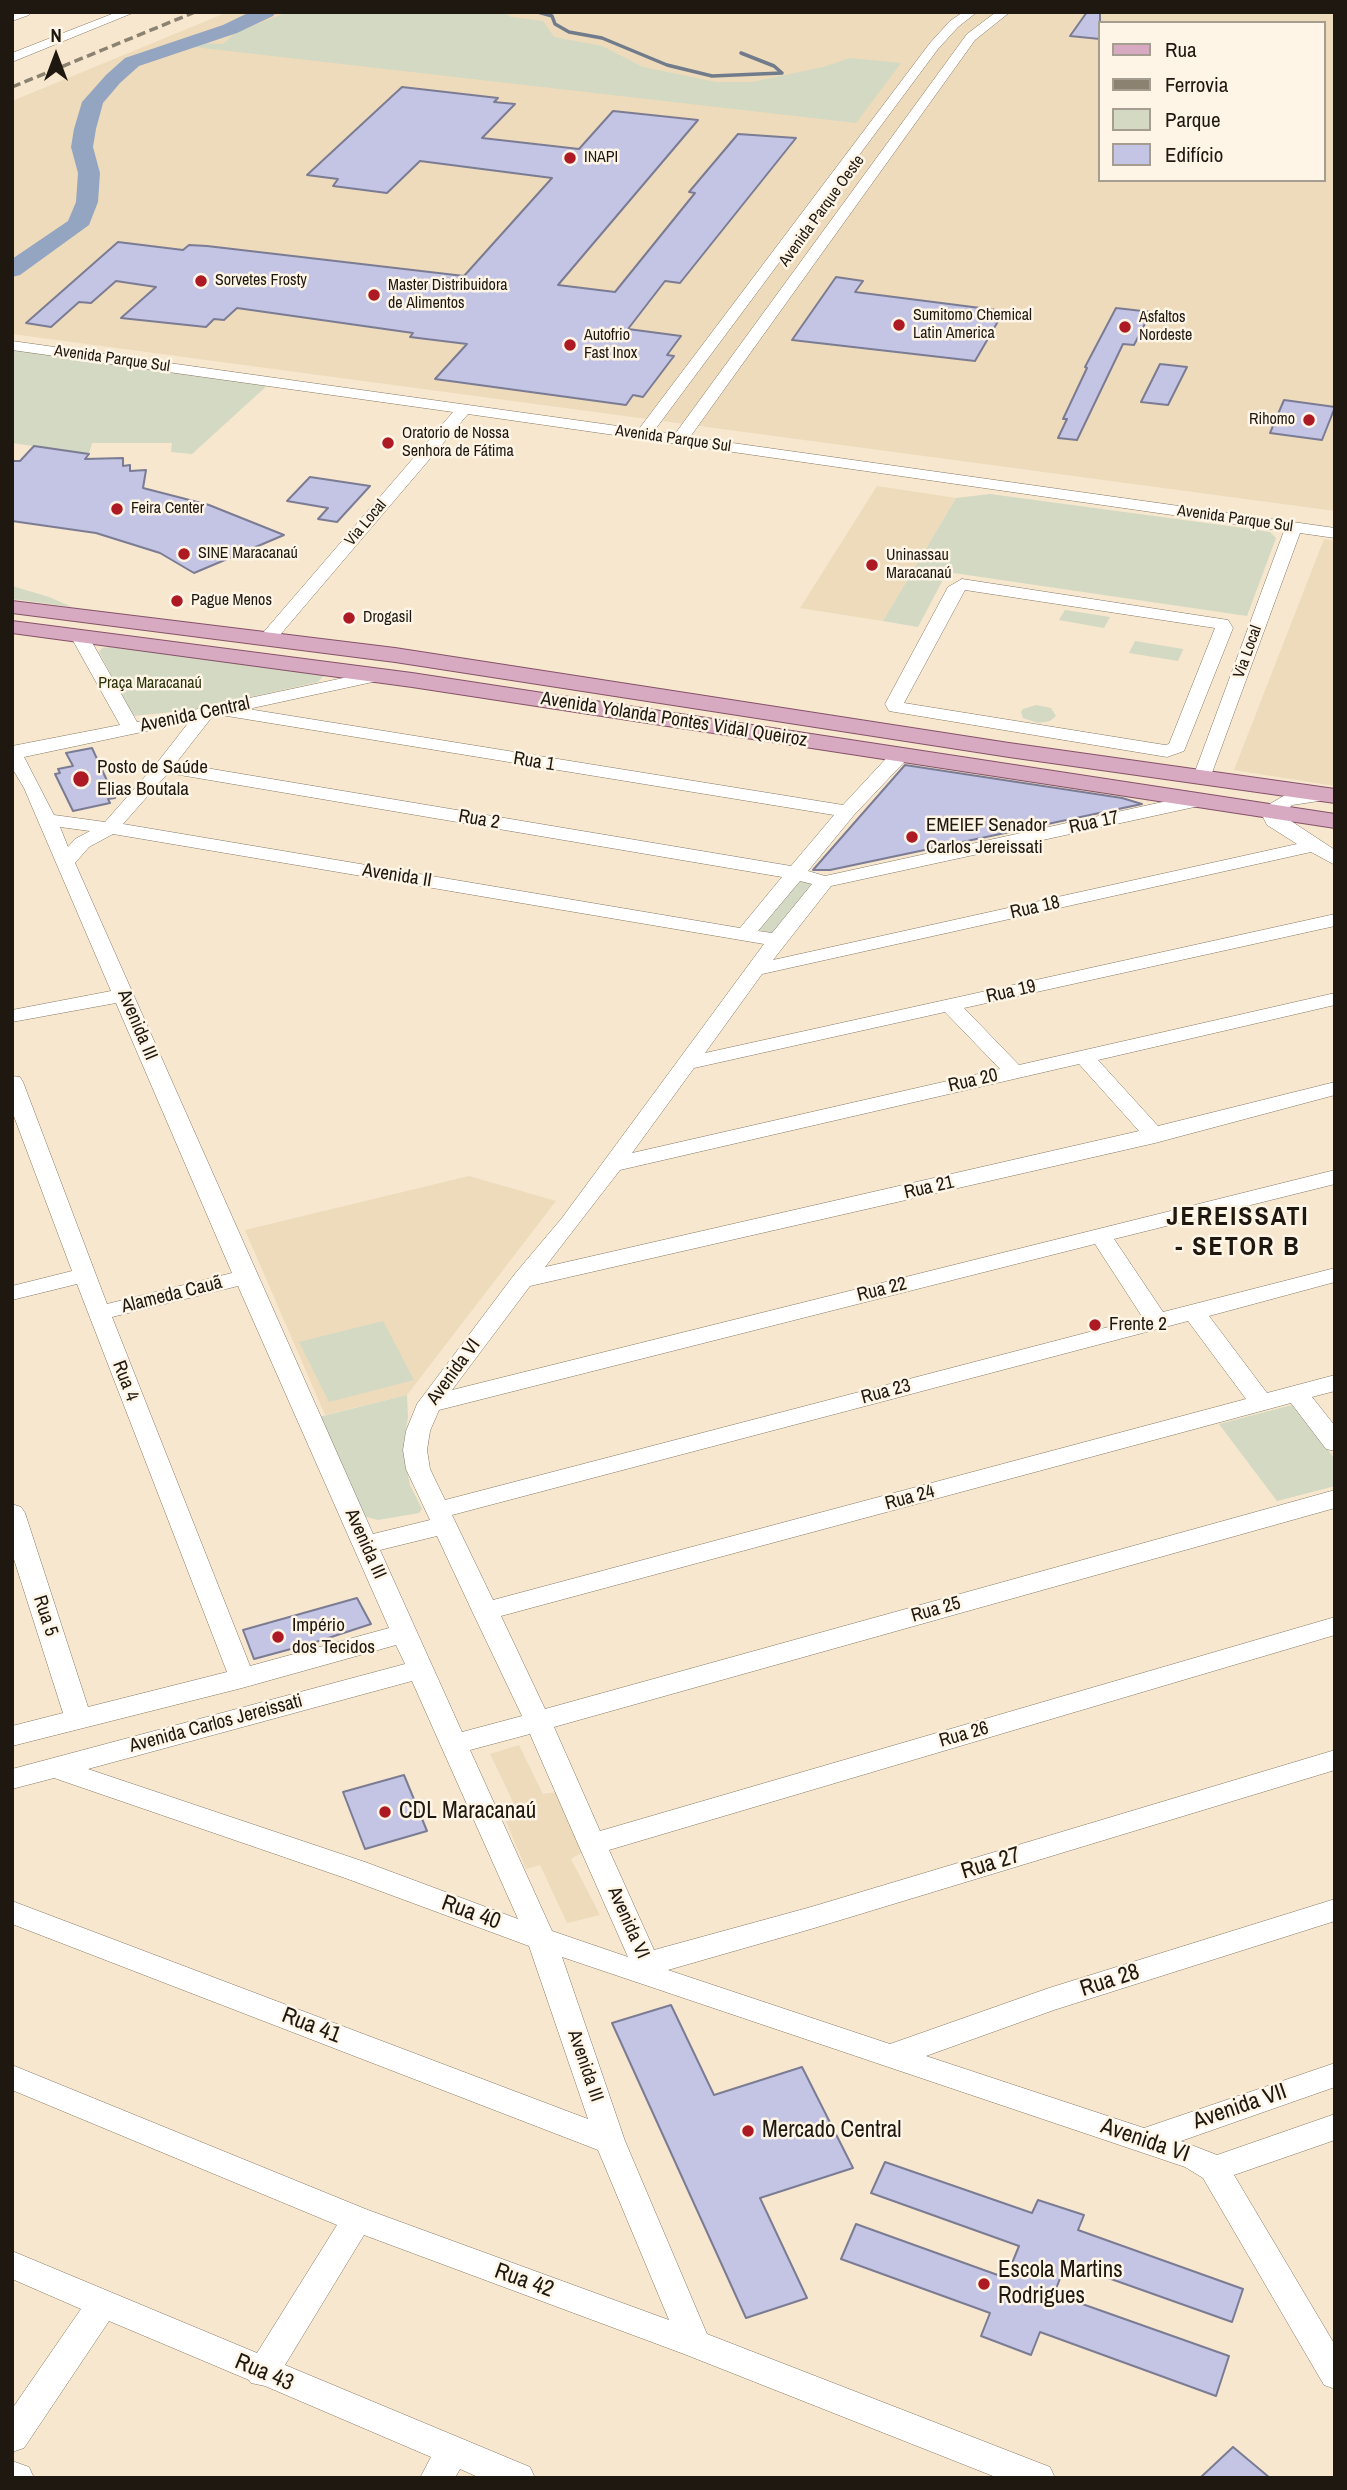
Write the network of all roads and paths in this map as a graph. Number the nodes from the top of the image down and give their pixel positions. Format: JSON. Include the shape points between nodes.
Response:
{"nodes":[{"id":1,"x":24,"y":12,"type":"edge"},
{"id":2,"x":129,"y":12,"type":"edge"},
{"id":3,"x":971,"y":12,"type":"edge"},
{"id":4,"x":1003,"y":12,"type":"edge"},
{"id":5,"x":12,"y":17,"type":"edge"},
{"id":6,"x":934,"y":46,"type":"junction"},
{"id":7,"x":963,"y":48,"type":"junction"},
{"id":8,"x":12,"y":58,"type":"edge"},
{"id":9,"x":12,"y":335,"type":"edge"},
{"id":10,"x":12,"y":345,"type":"edge"},
{"id":11,"x":464,"y":409,"type":"junction"},
{"id":12,"x":648,"y":429,"type":"junction"},
{"id":13,"x":683,"y":434,"type":"junction"},
{"id":14,"x":1335,"y":521,"type":"edge"},
{"id":15,"x":1294,"y":527,"type":"junction"},
{"id":16,"x":1335,"y":533,"type":"edge"},
{"id":17,"x":12,"y":607,"type":"edge"},
{"id":18,"x":12,"y":627,"type":"edge"},
{"id":19,"x":80,"y":637,"type":"junction"},
{"id":20,"x":268,"y":638,"type":"junction"},
{"id":21,"x":376,"y":676,"type":"junction"},
{"id":22,"x":592,"y":686,"type":"junction"},
{"id":23,"x":632,"y":703,"type":"junction"},
{"id":24,"x":578,"y":706,"type":"junction"},
{"id":25,"x":213,"y":712,"type":"junction"},
{"id":26,"x":131,"y":728,"type":"junction"},
{"id":27,"x":1019,"y":729,"type":"junction"},
{"id":28,"x":1046,"y":733,"type":"junction"},
{"id":29,"x":1009,"y":750,"type":"junction"},
{"id":30,"x":13,"y":753,"type":"edge"},
{"id":31,"x":1037,"y":754,"type":"junction"},
{"id":32,"x":900,"y":755,"type":"junction"},
{"id":33,"x":164,"y":767,"type":"junction"},
{"id":34,"x":1202,"y":777,"type":"junction"},
{"id":35,"x":1333,"y":795,"type":"edge"},
{"id":36,"x":1199,"y":800,"type":"junction"},
{"id":37,"x":847,"y":811,"type":"junction"},
{"id":38,"x":1274,"y":811,"type":"junction"},
{"id":39,"x":47,"y":820,"type":"junction"},
{"id":40,"x":1335,"y":821,"type":"edge"},
{"id":41,"x":110,"y":828,"type":"junction"},
{"id":42,"x":1313,"y":846,"type":"junction"},
{"id":43,"x":1335,"y":859,"type":"edge"},
{"id":44,"x":65,"y":862,"type":"junction"},
{"id":45,"x":795,"y":873,"type":"junction"},
{"id":46,"x":824,"y":882,"type":"junction"},
{"id":47,"x":1335,"y":920,"type":"edge"},
{"id":48,"x":746,"y":933,"type":"junction"},
{"id":49,"x":777,"y":940,"type":"junction"},
{"id":50,"x":758,"y":970,"type":"junction"},
{"id":51,"x":124,"y":995,"type":"junction"},
{"id":52,"x":1335,"y":999,"type":"edge"},
{"id":53,"x":950,"y":1005,"type":"junction"},
{"id":54,"x":12,"y":1016,"type":"edge"},
{"id":55,"x":1082,"y":1055,"type":"junction"},
{"id":56,"x":687,"y":1063,"type":"junction"},
{"id":57,"x":1013,"y":1071,"type":"junction"},
{"id":58,"x":12,"y":1082,"type":"edge"},
{"id":59,"x":1335,"y":1088,"type":"edge"},
{"id":60,"x":1154,"y":1136,"type":"junction"},
{"id":61,"x":611,"y":1165,"type":"junction"},
{"id":62,"x":1335,"y":1177,"type":"edge"},
{"id":63,"x":1100,"y":1235,"type":"junction"},
{"id":64,"x":1335,"y":1275,"type":"edge"},
{"id":65,"x":85,"y":1276,"type":"junction"},
{"id":66,"x":246,"y":1277,"type":"junction"},
{"id":67,"x":522,"y":1280,"type":"junction"},
{"id":68,"x":12,"y":1293,"type":"edge"},
{"id":69,"x":1194,"y":1312,"type":"junction"},
{"id":70,"x":99,"y":1313,"type":"junction"},
{"id":71,"x":1157,"y":1321,"type":"junction"},
{"id":72,"x":1335,"y":1383,"type":"edge"},
{"id":73,"x":1297,"y":1394,"type":"junction"},
{"id":74,"x":429,"y":1404,"type":"junction"},
{"id":75,"x":1262,"y":1404,"type":"junction"},
{"id":76,"x":1335,"y":1443,"type":"edge"},
{"id":77,"x":1335,"y":1499,"type":"edge"},
{"id":78,"x":12,"y":1513,"type":"edge"},
{"id":79,"x":441,"y":1517,"type":"junction"},
{"id":80,"x":365,"y":1545,"type":"junction"},
{"id":81,"x":485,"y":1611,"type":"junction"},
{"id":82,"x":1335,"y":1626,"type":"edge"},
{"id":83,"x":404,"y":1633,"type":"junction"},
{"id":84,"x":421,"y":1670,"type":"junction"},
{"id":85,"x":242,"y":1678,"type":"junction"},
{"id":86,"x":78,"y":1719,"type":"junction"},
{"id":87,"x":538,"y":1722,"type":"junction"},
{"id":88,"x":12,"y":1737,"type":"edge"},
{"id":89,"x":453,"y":1745,"type":"junction"},
{"id":90,"x":1335,"y":1760,"type":"edge"},
{"id":91,"x":55,"y":1768,"type":"junction"},
{"id":92,"x":12,"y":1779,"type":"edge"},
{"id":93,"x":592,"y":1844,"type":"junction"},
{"id":94,"x":1335,"y":1910,"type":"edge"},
{"id":95,"x":12,"y":1912,"type":"edge"},
{"id":96,"x":541,"y":1939,"type":"junction"},
{"id":97,"x":649,"y":1969,"type":"junction"},
{"id":98,"x":887,"y":2057,"type":"junction"},
{"id":99,"x":1335,"y":2075,"type":"edge"},
{"id":100,"x":12,"y":2077,"type":"edge"},
{"id":101,"x":1335,"y":2127,"type":"edge"},
{"id":102,"x":1146,"y":2140,"type":"junction"},
{"id":103,"x":610,"y":2141,"type":"junction"},
{"id":104,"x":1213,"y":2169,"type":"junction"},
{"id":105,"x":357,"y":2219,"type":"junction"},
{"id":106,"x":12,"y":2266,"type":"edge"},
{"id":107,"x":102,"y":2305,"type":"junction"},
{"id":108,"x":695,"y":2344,"type":"junction"},
{"id":109,"x":262,"y":2373,"type":"junction"},
{"id":110,"x":1335,"y":2375,"type":"edge"},
{"id":111,"x":12,"y":2437,"type":"edge"},
{"id":112,"x":444,"y":2464,"type":"edge"},
{"id":113,"x":518,"y":2478,"type":"edge"},
{"id":114,"x":1038,"y":2478,"type":"edge"}],
"edges":[{"from":1,"to":5,"type":"street"},
{"from":2,"to":8,"type":"street"},
{"from":3,"to":6,"type":"street","name":"Avenida Parque Oeste"},
{"from":4,"to":7,"type":"street","name":"Avenida Parque Oeste"},
{"from":6,"to":7,"type":"street"},
{"from":6,"to":12,"type":"street","name":"Avenida Parque Oeste"},
{"from":7,"to":13,"type":"street","name":"Avenida Parque Oeste"},
{"from":9,"to":12,"type":"street","name":"Avenida Parque Sul"},
{"from":10,"to":11,"type":"street","name":"Avenida Parque Sul"},
{"from":11,"to":12,"type":"street","name":"Avenida Parque Sul"},
{"from":11,"to":20,"type":"street","name":"Via Local"},
{"from":12,"to":13,"type":"street","name":"Avenida Parque Sul"},
{"from":13,"to":14,"type":"street","name":"Avenida Parque Sul"},
{"from":13,"to":15,"type":"street","name":"Avenida Parque Sul"},
{"from":15,"to":16,"type":"street","name":"Avenida Parque Sul"},
{"from":15,"to":34,"type":"street","name":"Via Local"},
{"from":17,"to":20,"type":"main road","name":"Avenida Yolanda Pontes Vidal Queiroz"},
{"from":18,"to":19,"type":"main road","name":"Avenida Yolanda Pontes Vidal Queiroz"},
{"from":19,"to":21,"type":"main road","name":"Avenida Yolanda Pontes Vidal Queiroz"},
{"from":19,"to":26,"type":"street"},
{"from":20,"to":22,"type":"main road","name":"Avenida Yolanda Pontes Vidal Queiroz"},
{"from":21,"to":24,"type":"main road","name":"Avenida Yolanda Pontes Vidal Queiroz"},
{"from":21,"to":25,"type":"street","name":"Avenida Central"},
{"from":22,"to":23,"type":"main road","name":"Avenida Yolanda Pontes Vidal Queiroz"},
{"from":22,"to":24,"type":"main road"},
{"from":23,"to":24,"type":"main road","name":"Avenida Yolanda Pontes Vidal Queiroz"},
{"from":23,"to":29,"type":"main road","name":"Avenida Yolanda Pontes Vidal Queiroz"},
{"from":23,"to":32,"type":"main road","name":"Avenida Yolanda Pontes Vidal Queiroz"},
{"from":25,"to":26,"type":"street","name":"Avenida Central"},
{"from":25,"to":33,"type":"street"},
{"from":25,"to":37,"type":"street","name":"Rua 1"},
{"from":26,"to":30,"type":"street","name":"Avenida Central"},
{"from":27,"to":28,"type":"street"},
{"from":27,"to":28,"type":"street","via":[[894,705],[962,584],[1222,624],[1173,750]]},
{"from":27,"to":29,"type":"street"},
{"from":28,"to":31,"type":"street"},
{"from":29,"to":31,"type":"main road","name":"Avenida Yolanda Pontes Vidal Queiroz"},
{"from":30,"to":39,"type":"street","name":"Avenida III"},
{"from":31,"to":34,"type":"main road","name":"Avenida Yolanda Pontes Vidal Queiroz"},
{"from":32,"to":36,"type":"main road","name":"Avenida Yolanda Pontes Vidal Queiroz"},
{"from":32,"to":37,"type":"street"},
{"from":33,"to":41,"type":"street"},
{"from":33,"to":45,"type":"street","name":"Rua 2"},
{"from":34,"to":35,"type":"main road","name":"Avenida Yolanda Pontes Vidal Queiroz"},
{"from":35,"to":38,"type":"street","via":[[1287,800]]},
{"from":36,"to":38,"type":"main road","name":"Avenida Yolanda Pontes Vidal Queiroz"},
{"from":36,"to":46,"type":"street","name":"Rua 17"},
{"from":37,"to":45,"type":"street"},
{"from":38,"to":40,"type":"main road","name":"Avenida Yolanda Pontes Vidal Queiroz"},
{"from":38,"to":42,"type":"street","via":[[1274,821]]},
{"from":39,"to":41,"type":"street","name":"Avenida II"},
{"from":39,"to":44,"type":"street","name":"Avenida III"},
{"from":41,"to":44,"type":"street","via":[[82,844]]},
{"from":41,"to":48,"type":"street","name":"Avenida II"},
{"from":42,"to":43,"type":"street"},
{"from":42,"to":50,"type":"street","name":"Rua 18"},
{"from":44,"to":51,"type":"street","name":"Avenida III"},
{"from":45,"to":46,"type":"street","name":"Rua 2"},
{"from":45,"to":48,"type":"street"},
{"from":46,"to":49,"type":"street","name":"Avenida VI"},
{"from":47,"to":53,"type":"street","name":"Rua 19"},
{"from":48,"to":49,"type":"street","name":"Avenida II"},
{"from":49,"to":50,"type":"street","name":"Avenida VI"},
{"from":50,"to":56,"type":"street","name":"Avenida VI"},
{"from":51,"to":54,"type":"street"},
{"from":51,"to":66,"type":"street","name":"Avenida III"},
{"from":52,"to":55,"type":"street","name":"Rua 20"},
{"from":53,"to":56,"type":"street","name":"Rua 19"},
{"from":53,"to":57,"type":"street"},
{"from":55,"to":57,"type":"street","name":"Rua 20"},
{"from":55,"to":60,"type":"street"},
{"from":56,"to":61,"type":"street","name":"Avenida VI"},
{"from":57,"to":61,"type":"street","name":"Rua 20"},
{"from":58,"to":65,"type":"street","name":"Rua 4"},
{"from":59,"to":60,"type":"street","name":"Rua 21"},
{"from":60,"to":67,"type":"street","name":"Rua 21"},
{"from":61,"to":67,"type":"street","name":"Avenida VI"},
{"from":62,"to":63,"type":"street","name":"Rua 22"},
{"from":63,"to":71,"type":"street"},
{"from":63,"to":74,"type":"street","name":"Rua 22"},
{"from":64,"to":69,"type":"street","name":"Rua 23"},
{"from":65,"to":68,"type":"street"},
{"from":65,"to":70,"type":"street","name":"Rua 4"},
{"from":66,"to":70,"type":"street","name":"Alameda Cauã"},
{"from":66,"to":80,"type":"street","name":"Avenida III"},
{"from":67,"to":74,"type":"street","name":"Avenida VI"},
{"from":69,"to":71,"type":"street","name":"Rua 23"},
{"from":69,"to":75,"type":"street"},
{"from":70,"to":85,"type":"street","name":"Rua 4"},
{"from":71,"to":79,"type":"street","name":"Rua 23"},
{"from":72,"to":73,"type":"street","name":"Rua 24"},
{"from":73,"to":75,"type":"street","name":"Rua 24"},
{"from":73,"to":76,"type":"street"},
{"from":74,"to":79,"type":"street","name":"Avenida VI","via":[[415,1450],[418,1469]]},
{"from":75,"to":81,"type":"street","name":"Rua 24"},
{"from":77,"to":87,"type":"street","name":"Rua 25"},
{"from":78,"to":86,"type":"street","name":"Rua 5"},
{"from":79,"to":80,"type":"street","name":"Rua 23"},
{"from":79,"to":81,"type":"street","name":"Avenida VI"},
{"from":80,"to":83,"type":"street","name":"Avenida III"},
{"from":81,"to":87,"type":"street","name":"Avenida VI"},
{"from":82,"to":93,"type":"street","name":"Rua 26"},
{"from":83,"to":84,"type":"street","name":"Avenida III"},
{"from":83,"to":85,"type":"street","name":"Avenida Carlos Jereissati"},
{"from":84,"to":89,"type":"street","name":"Avenida III"},
{"from":84,"to":91,"type":"street","name":"Avenida Carlos Jereissati"},
{"from":85,"to":86,"type":"street","name":"Avenida Carlos Jereissati"},
{"from":86,"to":88,"type":"street","name":"Avenida Carlos Jereissati"},
{"from":87,"to":89,"type":"street","name":"Rua 25"},
{"from":87,"to":93,"type":"street","name":"Avenida VI"},
{"from":89,"to":96,"type":"street","name":"Avenida III"},
{"from":90,"to":97,"type":"street","name":"Rua 27"},
{"from":91,"to":92,"type":"street","name":"Avenida Carlos Jereissati"},
{"from":91,"to":96,"type":"street","name":"Rua 40"},
{"from":93,"to":97,"type":"street","name":"Avenida VI"},
{"from":94,"to":98,"type":"street","name":"Rua 28","via":[[1049,2000]]},
{"from":95,"to":103,"type":"street","name":"Rua 41"},
{"from":96,"to":97,"type":"street","name":"Rua 40"},
{"from":96,"to":103,"type":"street","name":"Avenida III"},
{"from":97,"to":98,"type":"street","name":"Rua 40"},
{"from":98,"to":102,"type":"street","name":"Avenida VI"},
{"from":99,"to":102,"type":"street","name":"Avenida VII"},
{"from":100,"to":105,"type":"street","name":"Rua 42"},
{"from":101,"to":104,"type":"street"},
{"from":102,"to":104,"type":"street","name":"Avenida VI"},
{"from":103,"to":108,"type":"street","name":"Avenida III"},
{"from":104,"to":110,"type":"street","name":"Avenida VI"},
{"from":105,"to":108,"type":"street","name":"Rua 42"},
{"from":105,"to":109,"type":"street"},
{"from":106,"to":107,"type":"street","name":"Rua 43"},
{"from":107,"to":109,"type":"street","name":"Rua 43"},
{"from":107,"to":111,"type":"street"},
{"from":108,"to":114,"type":"street","name":"Rua 42"},
{"from":109,"to":112,"type":"street","name":"Rua 43"},
{"from":112,"to":113,"type":"street","name":"Rua 43"}]}
